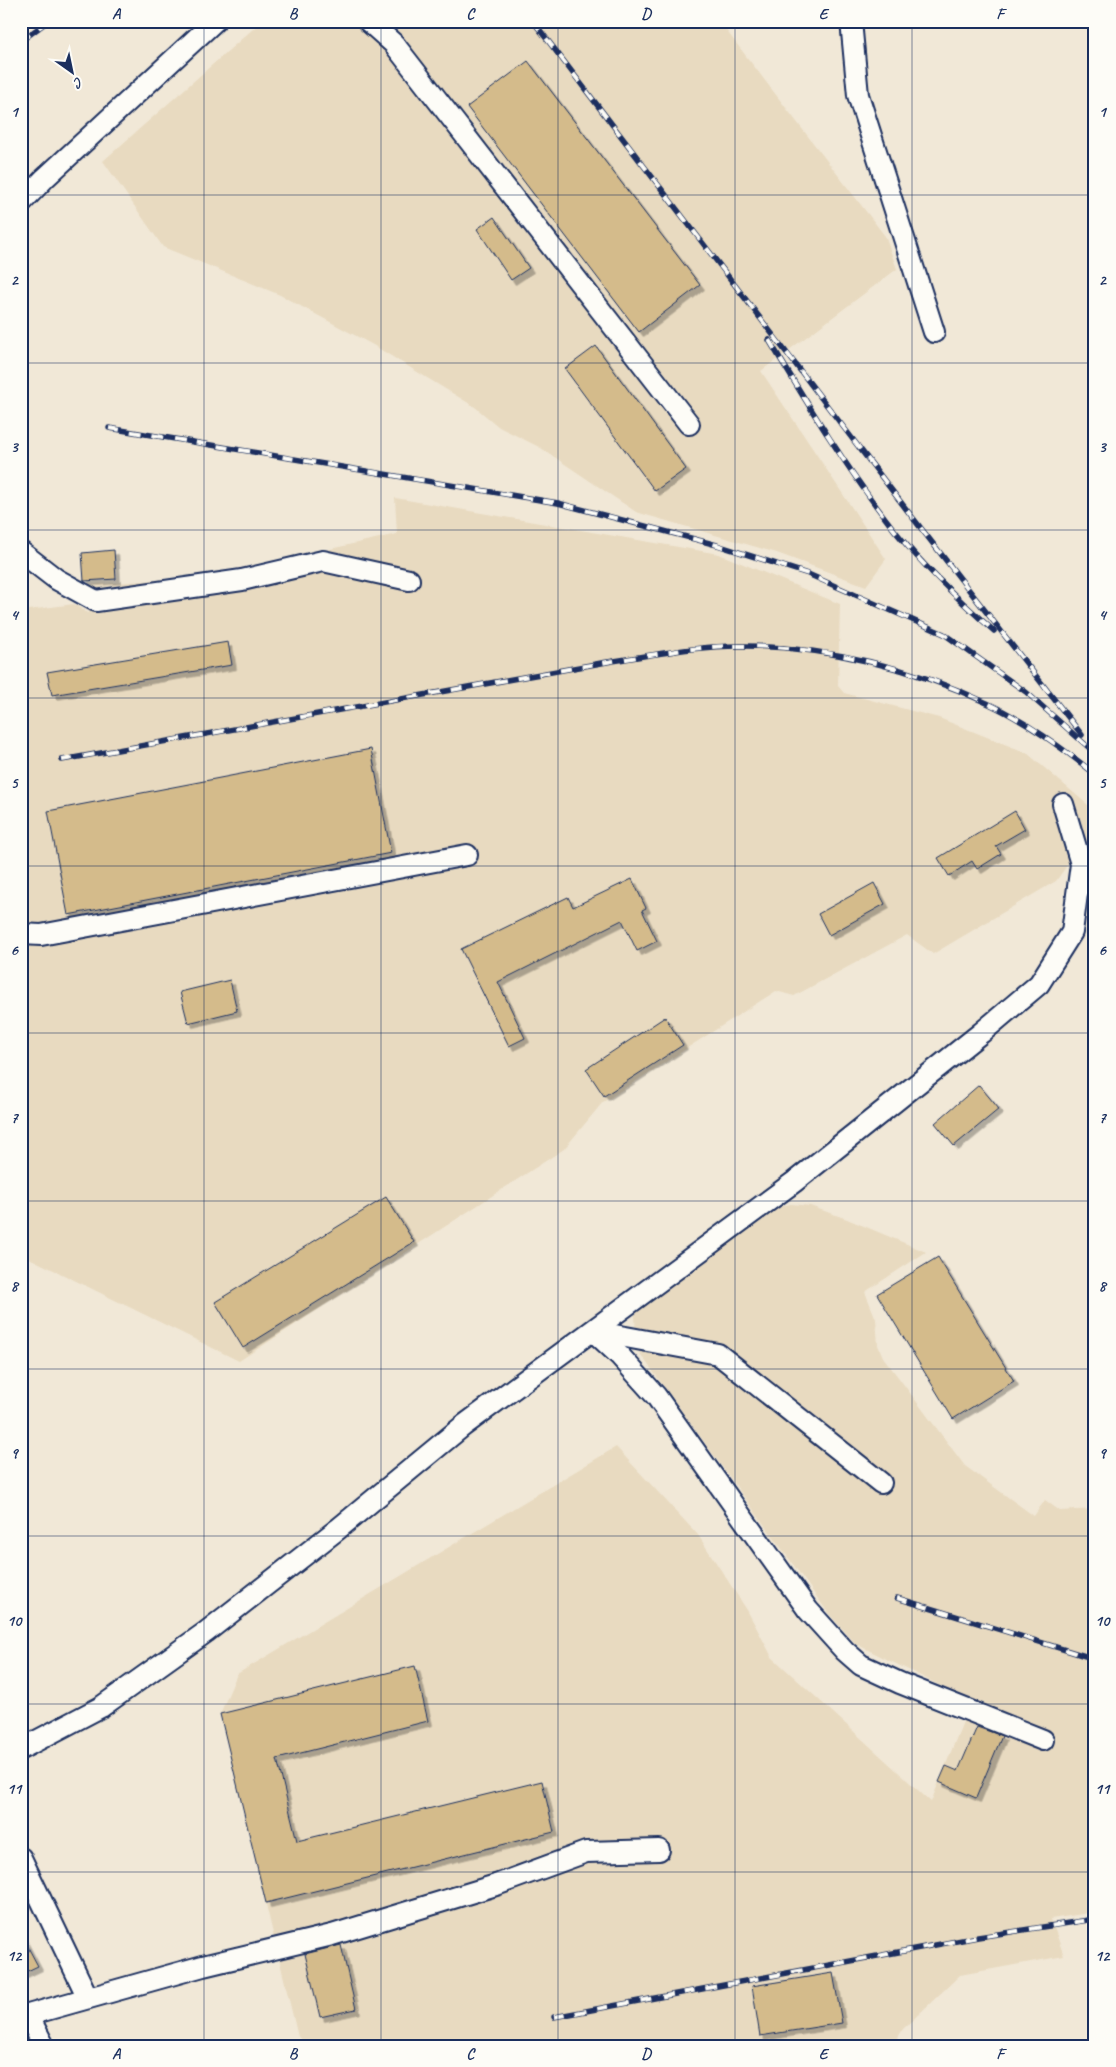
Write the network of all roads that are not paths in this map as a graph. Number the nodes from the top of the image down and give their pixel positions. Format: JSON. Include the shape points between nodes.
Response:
{"nodes":[{"id":1,"x":215,"y":21,"type":"edge"},
{"id":2,"x":368,"y":21,"type":"edge"},
{"id":3,"x":851,"y":21,"type":"edge"},
{"id":4,"x":21,"y":203,"type":"edge"},
{"id":5,"x":934,"y":332,"type":"dead end"},
{"id":6,"x":689,"y":424,"type":"dead end"},
{"id":7,"x":21,"y":552,"type":"edge"},
{"id":8,"x":409,"y":580,"type":"dead end"},
{"id":9,"x":1062,"y":804,"type":"dead end"},
{"id":10,"x":466,"y":855,"type":"dead end"},
{"id":11,"x":21,"y":934,"type":"edge"},
{"id":12,"x":593,"y":1331,"type":"junction"},
{"id":13,"x":881,"y":1483,"type":"dead end"},
{"id":14,"x":1043,"y":1740,"type":"dead end"},
{"id":15,"x":21,"y":1749,"type":"edge"},
{"id":16,"x":660,"y":1850,"type":"dead end"},
{"id":17,"x":21,"y":1858,"type":"edge"},
{"id":18,"x":88,"y":1998,"type":"junction"},
{"id":19,"x":25,"y":2016,"type":"edge"},
{"id":20,"x":44,"y":2046,"type":"edge"}],
"edges":[{"from":1,"to":4,"type":"street"},
{"from":2,"to":6,"type":"street","via":[[394,44]]},
{"from":3,"to":5,"type":"street","via":[[858,95]]},
{"from":7,"to":8,"type":"street","via":[[56,579],[96,601],[242,580],[323,561]]},
{"from":9,"to":12,"type":"street","via":[[1081,864],[1072,932],[1039,984],[794,1182]]},
{"from":10,"to":11,"type":"street","via":[[42,935]]},
{"from":12,"to":13,"type":"street","via":[[718,1354]]},
{"from":12,"to":14,"type":"street","via":[[656,1396],[808,1610],[845,1651],[861,1665],[900,1683]]},
{"from":12,"to":15,"type":"street","via":[[463,1426],[206,1632],[101,1707]]},
{"from":16,"to":18,"type":"street","via":[[586,1852],[332,1935]]},
{"from":17,"to":18,"type":"street"},
{"from":18,"to":19,"type":"street"},
{"from":19,"to":20,"type":"street"}]}
